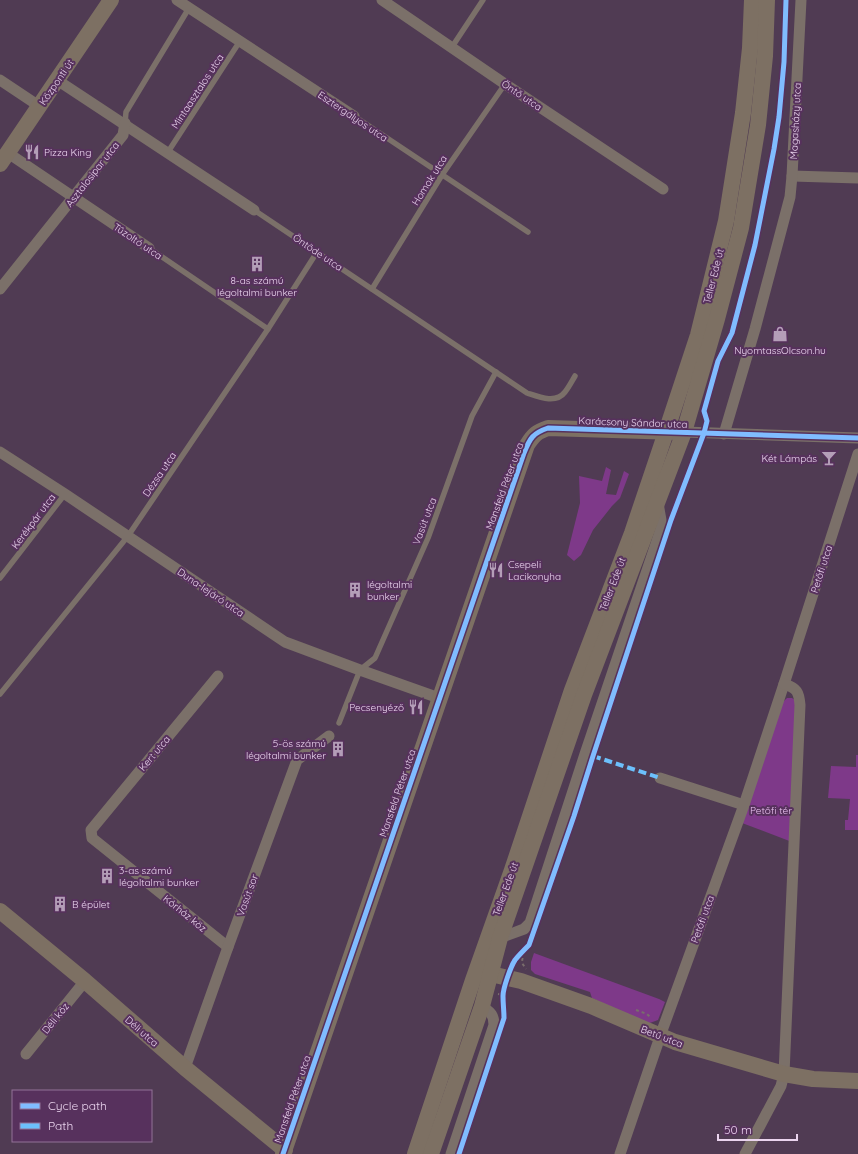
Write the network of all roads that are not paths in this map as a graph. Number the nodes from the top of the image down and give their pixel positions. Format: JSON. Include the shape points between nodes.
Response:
{"nodes":[{"id":1,"x":112,"y":0,"type":"edge"},
{"id":2,"x":178,"y":0,"type":"edge"},
{"id":3,"x":382,"y":0,"type":"edge"},
{"id":4,"x":483,"y":0,"type":"edge"},
{"id":5,"x":752,"y":0,"type":"edge"},
{"id":6,"x":767,"y":0,"type":"edge"},
{"id":7,"x":801,"y":0,"type":"edge"},
{"id":8,"x":189,"y":8,"type":"junction"},
{"id":9,"x":241,"y":41,"type":"junction"},
{"id":10,"x":452,"y":47,"type":"junction"},
{"id":11,"x":0,"y":80,"type":"edge"},
{"id":12,"x":57,"y":80,"type":"junction"},
{"id":13,"x":505,"y":84,"type":"junction"},
{"id":14,"x":39,"y":106,"type":"junction"},
{"id":15,"x":354,"y":116,"type":"joint"},
{"id":16,"x":124,"y":123,"type":"junction"},
{"id":17,"x":168,"y":152,"type":"junction"},
{"id":18,"x":4,"y":158,"type":"edge"},
{"id":19,"x":442,"y":175,"type":"junction"},
{"id":20,"x":792,"y":176,"type":"junction"},
{"id":21,"x":858,"y":178,"type":"edge"},
{"id":22,"x":662,"y":189,"type":"dead end"},
{"id":23,"x":74,"y":197,"type":"junction"},
{"id":24,"x":254,"y":210,"type":"joint"},
{"id":25,"x":528,"y":232,"type":"dead end"},
{"id":26,"x":149,"y":248,"type":"joint"},
{"id":27,"x":317,"y":252,"type":"junction"},
{"id":28,"x":0,"y":289,"type":"edge"},
{"id":29,"x":372,"y":289,"type":"junction"},
{"id":30,"x":268,"y":329,"type":"junction"},
{"id":31,"x":496,"y":372,"type":"junction"},
{"id":32,"x":575,"y":376,"type":"dead end"},
{"id":33,"x":666,"y":432,"type":"junction"},
{"id":34,"x":684,"y":432,"type":"junction"},
{"id":35,"x":724,"y":434,"type":"junction"},
{"id":36,"x":531,"y":438,"type":"joint"},
{"id":37,"x":858,"y":438,"type":"edge"},
{"id":38,"x":0,"y":452,"type":"edge"},
{"id":39,"x":858,"y":454,"type":"edge"},
{"id":40,"x":64,"y":494,"type":"junction"},
{"id":41,"x":657,"y":502,"type":"junction"},
{"id":42,"x":128,"y":536,"type":"junction"},
{"id":43,"x":0,"y":578,"type":"edge"},
{"id":44,"x":360,"y":670,"type":"junction"},
{"id":45,"x":218,"y":676,"type":"dead end"},
{"id":46,"x":784,"y":684,"type":"junction"},
{"id":47,"x":0,"y":694,"type":"edge"},
{"id":48,"x":439,"y":698,"type":"junction"},
{"id":49,"x":339,"y":723,"type":"dead end"},
{"id":50,"x":329,"y":736,"type":"dead end"},
{"id":51,"x":660,"y":778,"type":"dead end"},
{"id":52,"x":744,"y":805,"type":"junction"},
{"id":53,"x":91,"y":830,"type":"joint"},
{"id":54,"x":0,"y":911,"type":"edge"},
{"id":55,"x":500,"y":938,"type":"junction"},
{"id":56,"x":228,"y":947,"type":"junction"},
{"id":57,"x":491,"y":974,"type":"junction"},
{"id":58,"x":473,"y":980,"type":"junction"},
{"id":59,"x":85,"y":981,"type":"junction"},
{"id":60,"x":482,"y":1006,"type":"junction"},
{"id":61,"x":660,"y":1036,"type":"junction"},
{"id":62,"x":26,"y":1054,"type":"dead end"},
{"id":63,"x":185,"y":1068,"type":"junction"},
{"id":64,"x":784,"y":1074,"type":"junction"},
{"id":65,"x":858,"y":1081,"type":"edge"},
{"id":66,"x":284,"y":1152,"type":"edge"},
{"id":67,"x":415,"y":1154,"type":"edge"},
{"id":68,"x":431,"y":1154,"type":"edge"},
{"id":69,"x":452,"y":1154,"type":"edge"},
{"id":70,"x":620,"y":1154,"type":"edge"},
{"id":71,"x":744,"y":1154,"type":"edge"}],
"edges":[{"from":1,"to":12,"type":"main road","name":"Központi út"},
{"from":2,"to":8,"type":"street","name":"Esztergályos utca"},
{"from":3,"to":10,"type":"street","name":"Öntő utca"},
{"from":4,"to":10,"type":"lane"},
{"from":5,"to":33,"type":"main road","name":"Teller Ede út","via":[[743,113],[726,221],[698,335]]},
{"from":6,"to":34,"type":"main road","name":"Teller Ede út","via":[[765,56],[758,125],[741,228]]},
{"from":7,"to":20,"type":"street","name":"Magasházy utca"},
{"from":8,"to":9,"type":"street","name":"Esztergályos utca"},
{"from":8,"to":16,"type":"lane","name":"Asztalosipar utca","via":[[126,112]]},
{"from":9,"to":15,"type":"street","name":"Esztergályos utca"},
{"from":9,"to":17,"type":"lane","name":"Mintaasztalos utca"},
{"from":10,"to":13,"type":"street","name":"Öntő utca"},
{"from":11,"to":14,"type":"street"},
{"from":12,"to":14,"type":"main road","name":"Központi út"},
{"from":12,"to":16,"type":"street","name":"Öntöde utca"},
{"from":13,"to":19,"type":"lane","name":"Homok utca"},
{"from":13,"to":22,"type":"street","name":"Öntő utca"},
{"from":14,"to":18,"type":"main road","name":"Központi út"},
{"from":15,"to":19,"type":"lane","name":"Esztergályos utca"},
{"from":16,"to":17,"type":"street","name":"Öntöde utca"},
{"from":16,"to":23,"type":"street","name":"Asztalosipar utca","via":[[123,134]]},
{"from":17,"to":24,"type":"street","name":"Öntöde utca"},
{"from":18,"to":23,"type":"street","name":"Tűzoltó utca"},
{"from":19,"to":25,"type":"lane","name":"Esztergályos utca"},
{"from":19,"to":29,"type":"lane","name":"Homok utca"},
{"from":20,"to":21,"type":"street"},
{"from":20,"to":35,"type":"street","name":"Magasházy utca","via":[[790,197]]},
{"from":23,"to":26,"type":"street","name":"Tűzoltó utca"},
{"from":23,"to":28,"type":"street","name":"Asztalosipar utca"},
{"from":24,"to":27,"type":"lane","name":"Öntöde utca"},
{"from":26,"to":30,"type":"lane","name":"Tűzoltó utca"},
{"from":27,"to":29,"type":"lane","name":"Öntöde utca"},
{"from":27,"to":30,"type":"lane","name":"Dézsa utca"},
{"from":29,"to":31,"type":"lane","name":"Öntöde utca"},
{"from":30,"to":42,"type":"lane","name":"Dézsa utca"},
{"from":31,"to":32,"type":"lane","name":"Öntöde utca","via":[[527,393],[542,398],[555,398],[565,393]]},
{"from":31,"to":44,"type":"lane","name":"Vasút utca","via":[[472,416],[428,538],[375,658]]},
{"from":33,"to":34,"type":"main road","name":"Karácsony Sándor utca"},
{"from":33,"to":36,"type":"main road","name":"Karácsony Sándor utca","via":[[548,428]]},
{"from":33,"to":58,"type":"main road","name":"Teller Ede út","via":[[632,533],[572,690]]},
{"from":34,"to":35,"type":"street","name":"Karácsony Sándor utca"},
{"from":34,"to":41,"type":"main road","name":"Teller Ede út"},
{"from":35,"to":37,"type":"street","name":"Karácsony Sándor utca"},
{"from":36,"to":48,"type":"main road","name":"Mansfeld Péter utca"},
{"from":38,"to":40,"type":"street","name":"Duna-lejáró utca"},
{"from":39,"to":46,"type":"street","name":"Petőfi utca"},
{"from":40,"to":42,"type":"street","name":"Duna-lejáró utca"},
{"from":40,"to":43,"type":"lane","name":"Kerékpár utca"},
{"from":41,"to":55,"type":"main road","name":"Teller Ede út","via":[[584,695]]},
{"from":41,"to":55,"type":"street","via":[[662,526],[530,922],[524,929]]},
{"from":42,"to":44,"type":"street","name":"Duna-lejáró utca","via":[[285,642]]},
{"from":42,"to":47,"type":"lane","name":"Dézsa utca"},
{"from":44,"to":48,"type":"street","name":"Duna-lejáró utca"},
{"from":44,"to":49,"type":"lane"},
{"from":45,"to":53,"type":"street","name":"Kert utca"},
{"from":46,"to":52,"type":"street","name":"Petőfi utca"},
{"from":46,"to":64,"type":"street","via":[[796,689],[800,696],[800,705]]},
{"from":48,"to":66,"type":"main road","name":"Mansfeld Péter utca"},
{"from":50,"to":56,"type":"street","name":"Vasút sor","via":[[297,760]]},
{"from":51,"to":52,"type":"street"},
{"from":52,"to":61,"type":"street","name":"Petőfi utca"},
{"from":53,"to":56,"type":"street","name":"Kórház köz","via":[[92,838]]},
{"from":54,"to":59,"type":"main road","name":"Déli utca"},
{"from":55,"to":57,"type":"main road","name":"Teller Ede út"},
{"from":56,"to":63,"type":"street","name":"Vasút sor"},
{"from":57,"to":58,"type":"main road","via":[[479,975]]},
{"from":57,"to":60,"type":"main road","name":"Teller Ede út"},
{"from":57,"to":61,"type":"main road","name":"Betű utca","via":[[591,1006]]},
{"from":58,"to":67,"type":"main road","name":"Teller Ede út"},
{"from":59,"to":62,"type":"street","name":"Déli köz"},
{"from":59,"to":63,"type":"main road","name":"Déli utca"},
{"from":60,"to":68,"type":"main road","name":"Teller Ede út"},
{"from":60,"to":69,"type":"street","via":[[494,1018],[494,1025]]},
{"from":61,"to":64,"type":"main road","name":"Betű utca"},
{"from":61,"to":70,"type":"street","name":"Petőfi utca"},
{"from":63,"to":66,"type":"main road","name":"Déli utca"},
{"from":64,"to":65,"type":"main road","name":"Betű utca","via":[[813,1079]]},
{"from":64,"to":71,"type":"street","via":[[781,1086]]}]}
